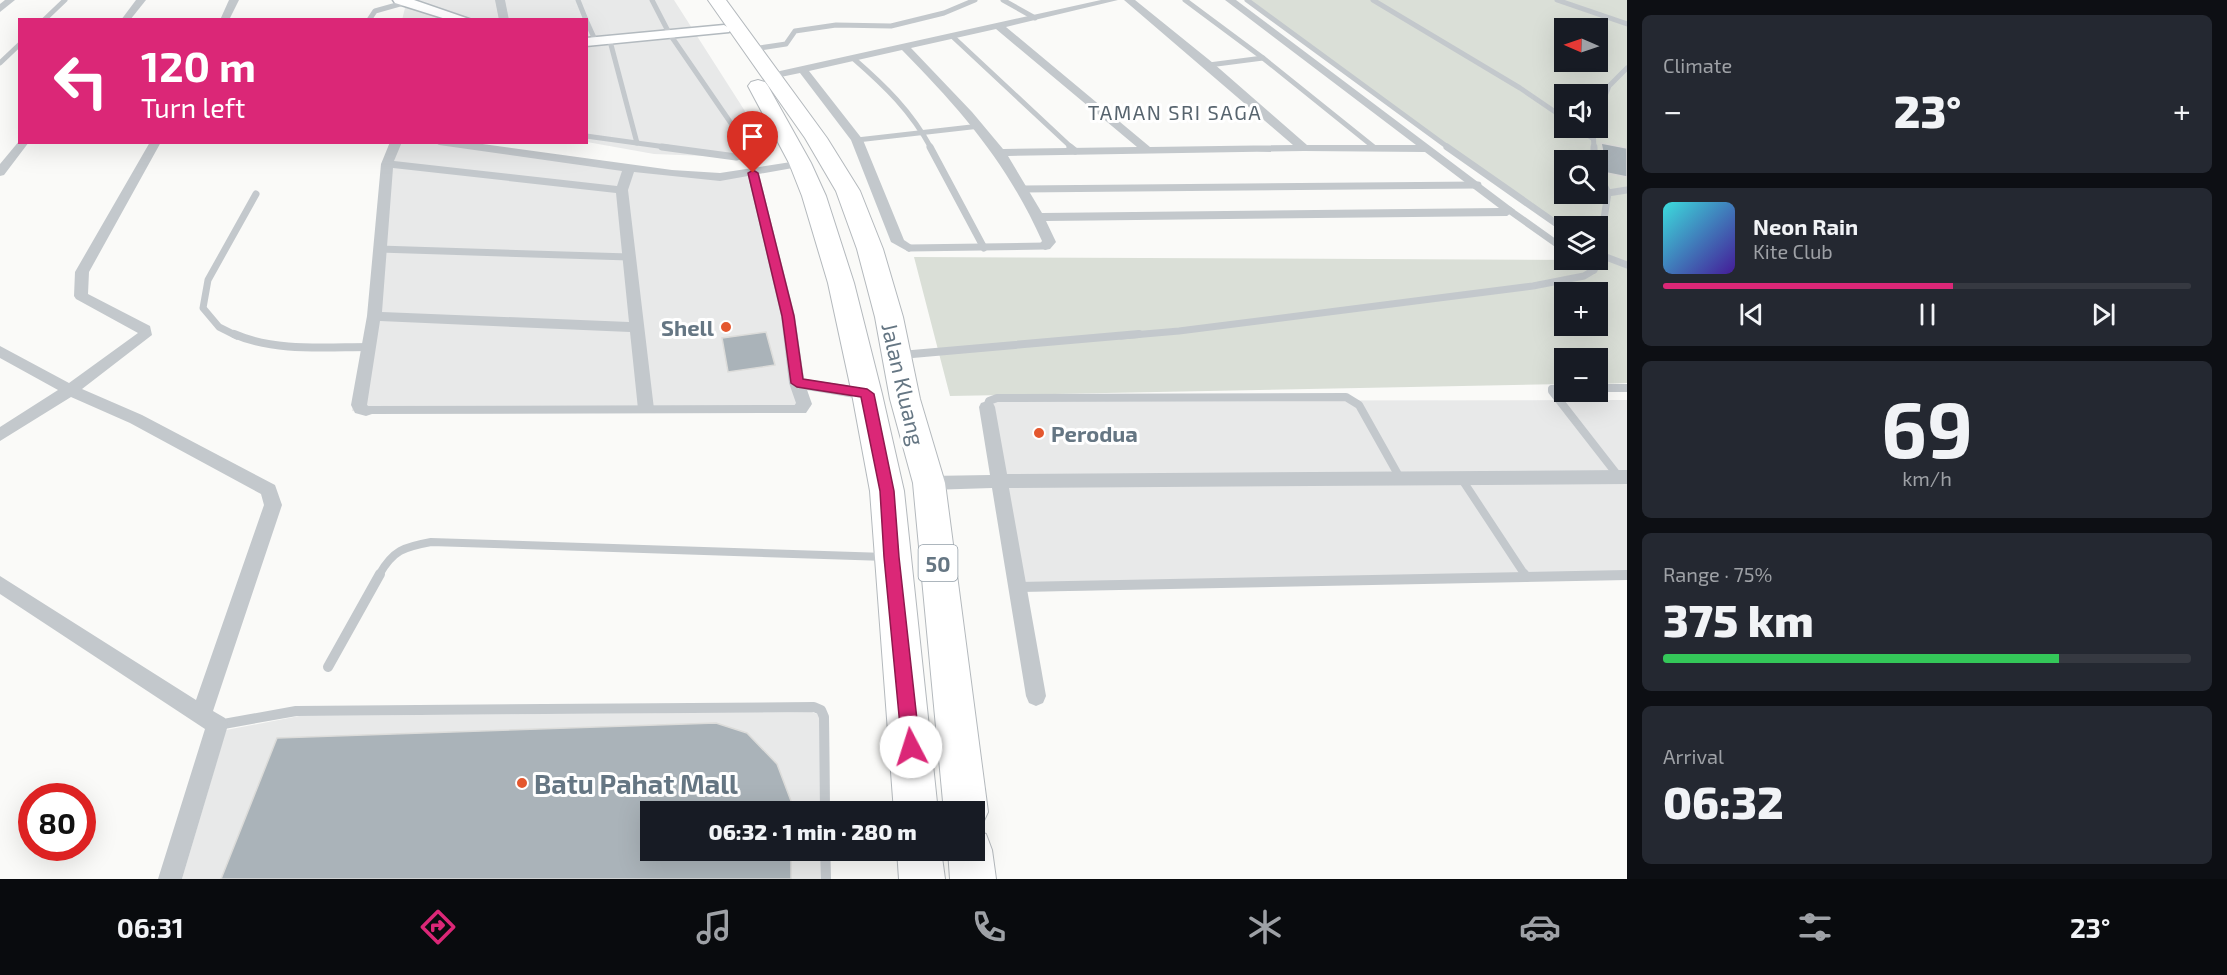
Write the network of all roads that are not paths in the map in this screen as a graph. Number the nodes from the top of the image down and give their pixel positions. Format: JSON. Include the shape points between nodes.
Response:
{"nodes":[{"id":1,"x":10,"y":0,"type":"edge"},
{"id":2,"x":65,"y":0,"type":"edge"},
{"id":3,"x":141,"y":0,"type":"edge"},
{"id":4,"x":234,"y":0,"type":"edge"},
{"id":5,"x":500,"y":0,"type":"edge"},
{"id":6,"x":578,"y":0,"type":"edge"},
{"id":7,"x":652,"y":0,"type":"edge"},
{"id":8,"x":703,"y":0,"type":"edge"},
{"id":9,"x":717,"y":0,"type":"edge"},
{"id":10,"x":975,"y":0,"type":"edge"},
{"id":11,"x":1003,"y":0,"type":"edge"},
{"id":12,"x":1113,"y":0,"type":"edge"},
{"id":13,"x":1129,"y":0,"type":"edge"},
{"id":14,"x":1185,"y":0,"type":"edge"},
{"id":15,"x":1230,"y":0,"type":"edge"},
{"id":16,"x":1247,"y":0,"type":"edge"},
{"id":17,"x":1373,"y":0,"type":"edge"},
{"id":18,"x":1557,"y":0,"type":"edge"},
{"id":19,"x":404,"y":1,"type":"edge"},
{"id":20,"x":0,"y":9,"type":"edge"},
{"id":21,"x":46,"y":18,"type":"edge"},
{"id":22,"x":127,"y":18,"type":"edge"},
{"id":23,"x":225,"y":18,"type":"edge"},
{"id":24,"x":370,"y":18,"type":"edge"},
{"id":25,"x":458,"y":18,"type":"edge"},
{"id":26,"x":504,"y":18,"type":"edge"},
{"id":27,"x":585,"y":18,"type":"edge"},
{"id":28,"x":1035,"y":18,"type":"junction"},
{"id":29,"x":588,"y":24,"type":"edge"},
{"id":30,"x":1627,"y":24,"type":"edge"},
{"id":31,"x":999,"y":26,"type":"junction"},
{"id":32,"x":724,"y":29,"type":"junction"},
{"id":33,"x":669,"y":33,"type":"junction"},
{"id":34,"x":952,"y":36,"type":"junction"},
{"id":35,"x":597,"y":42,"type":"edge"},
{"id":36,"x":18,"y":46,"type":"edge"},
{"id":37,"x":905,"y":47,"type":"junction"},
{"id":38,"x":753,"y":50,"type":"junction"},
{"id":39,"x":1263,"y":58,"type":"junction"},
{"id":40,"x":854,"y":59,"type":"junction"},
{"id":41,"x":0,"y":63,"type":"edge"},
{"id":42,"x":1209,"y":65,"type":"junction"},
{"id":43,"x":1627,"y":68,"type":"edge"},
{"id":44,"x":803,"y":69,"type":"junction"},
{"id":45,"x":771,"y":76,"type":"junction"},
{"id":46,"x":1608,"y":88,"type":"edge"},
{"id":47,"x":1554,"y":111,"type":"edge"},
{"id":48,"x":980,"y":126,"type":"junction"},
{"id":49,"x":923,"y":133,"type":"junction"},
{"id":50,"x":588,"y":136,"type":"edge"},
{"id":51,"x":1592,"y":138,"type":"edge"},
{"id":52,"x":857,"y":140,"type":"junction"},
{"id":53,"x":637,"y":143,"type":"junction"},
{"id":54,"x":22,"y":144,"type":"edge"},
{"id":55,"x":155,"y":144,"type":"edge"},
{"id":56,"x":395,"y":144,"type":"edge"},
{"id":57,"x":466,"y":144,"type":"edge"},
{"id":58,"x":521,"y":148,"type":"edge"},
{"id":59,"x":1304,"y":148,"type":"junction"},
{"id":60,"x":1375,"y":148,"type":"junction"},
{"id":61,"x":1428,"y":149,"type":"junction"},
{"id":62,"x":1593,"y":150,"type":"edge"},
{"id":63,"x":1075,"y":151,"type":"junction"},
{"id":64,"x":1148,"y":151,"type":"junction"},
{"id":65,"x":1001,"y":153,"type":"junction"},
{"id":66,"x":800,"y":163,"type":"junction"},
{"id":67,"x":387,"y":164,"type":"junction"},
{"id":68,"x":629,"y":169,"type":"junction"},
{"id":69,"x":0,"y":172,"type":"edge"},
{"id":70,"x":753,"y":173,"type":"junction"},
{"id":71,"x":1478,"y":185,"type":"junction"},
{"id":72,"x":1023,"y":189,"type":"junction"},
{"id":73,"x":622,"y":190,"type":"junction"},
{"id":74,"x":1627,"y":190,"type":"edge"},
{"id":75,"x":848,"y":191,"type":"junction"},
{"id":76,"x":1608,"y":193,"type":"edge"},
{"id":77,"x":256,"y":194,"type":"dead end"},
{"id":78,"x":814,"y":196,"type":"junction"},
{"id":79,"x":1509,"y":210,"type":"junction"},
{"id":80,"x":1039,"y":217,"type":"junction"},
{"id":81,"x":1554,"y":222,"type":"edge"},
{"id":82,"x":876,"y":224,"type":"junction"},
{"id":83,"x":1554,"y":242,"type":"edge"},
{"id":84,"x":1045,"y":246,"type":"joint"},
{"id":85,"x":909,"y":248,"type":"joint"},
{"id":86,"x":984,"y":248,"type":"junction"},
{"id":87,"x":379,"y":249,"type":"junction"},
{"id":88,"x":629,"y":257,"type":"junction"},
{"id":89,"x":1608,"y":259,"type":"edge"},
{"id":90,"x":1627,"y":265,"type":"edge"},
{"id":91,"x":1594,"y":270,"type":"edge"},
{"id":92,"x":848,"y":314,"type":"junction"},
{"id":93,"x":374,"y":316,"type":"junction"},
{"id":94,"x":889,"y":317,"type":"junction"},
{"id":95,"x":637,"y":327,"type":"junction"},
{"id":96,"x":369,"y":347,"type":"junction"},
{"id":97,"x":0,"y":351,"type":"edge"},
{"id":98,"x":897,"y":356,"type":"junction"},
{"id":99,"x":797,"y":383,"type":"junction"},
{"id":100,"x":1608,"y":388,"type":"edge"},
{"id":101,"x":1627,"y":388,"type":"edge"},
{"id":102,"x":70,"y":390,"type":"junction"},
{"id":103,"x":867,"y":394,"type":"junction"},
{"id":104,"x":1561,"y":402,"type":"edge"},
{"id":105,"x":987,"y":407,"type":"joint"},
{"id":106,"x":800,"y":409,"type":"joint"},
{"id":107,"x":646,"y":410,"type":"junction"},
{"id":108,"x":366,"y":411,"type":"joint"},
{"id":109,"x":0,"y":435,"type":"edge"},
{"id":110,"x":1623,"y":477,"type":"edge"},
{"id":111,"x":1400,"y":478,"type":"junction"},
{"id":112,"x":1461,"y":478,"type":"junction"},
{"id":113,"x":1000,"y":481,"type":"junction"},
{"id":114,"x":929,"y":483,"type":"junction"},
{"id":115,"x":891,"y":557,"type":"junction"},
{"id":116,"x":1627,"y":575,"type":"edge"},
{"id":117,"x":1526,"y":577,"type":"junction"},
{"id":118,"x":0,"y":584,"type":"edge"},
{"id":119,"x":1018,"y":587,"type":"junction"},
{"id":120,"x":328,"y":667,"type":"dead end"},
{"id":121,"x":1036,"y":696,"type":"dead end"},
{"id":122,"x":210,"y":719,"type":"junction"},
{"id":123,"x":825,"y":801,"type":"edge"},
{"id":124,"x":915,"y":801,"type":"edge"},
{"id":125,"x":965,"y":801,"type":"edge"},
{"id":126,"x":825,"y":861,"type":"edge"},
{"id":127,"x":920,"y":861,"type":"edge"},
{"id":128,"x":971,"y":861,"type":"edge"},
{"id":129,"x":170,"y":879,"type":"edge"},
{"id":130,"x":826,"y":879,"type":"edge"},
{"id":131,"x":922,"y":879,"type":"edge"},
{"id":132,"x":973,"y":879,"type":"edge"}],
"edges":[{"from":1,"to":20,"type":"street"},
{"from":2,"to":21,"type":"lane"},
{"from":3,"to":22,"type":"street"},
{"from":4,"to":23,"type":"street"},
{"from":5,"to":26,"type":"street"},
{"from":6,"to":27,"type":"lane"},
{"from":7,"to":33,"type":"lane"},
{"from":8,"to":32,"type":"highway","name":"Jalan Kluang","number":"50"},
{"from":9,"to":38,"type":"highway","name":"Jalan Kluang","number":"50"},
{"from":10,"to":38,"type":"lane","via":[[944,13],[891,26],[836,25],[795,31],[786,44]]},
{"from":11,"to":28,"type":"lane"},
{"from":12,"to":28,"type":"street"},
{"from":13,"to":42,"type":"street"},
{"from":14,"to":39,"type":"lane"},
{"from":15,"to":61,"type":"street"},
{"from":16,"to":81,"type":"lane"},
{"from":17,"to":47,"type":"lane"},
{"from":18,"to":30,"type":"lane"},
{"from":19,"to":24,"type":"lane","via":[[375,11]]},
{"from":19,"to":25,"type":"street"},
{"from":28,"to":31,"type":"street"},
{"from":29,"to":35,"type":"lane"},
{"from":31,"to":34,"type":"street"},
{"from":31,"to":64,"type":"street"},
{"from":32,"to":33,"type":"street"},
{"from":32,"to":66,"type":"highway","name":"Jalan Kluang","number":"50"},
{"from":33,"to":35,"type":"street"},
{"from":33,"to":53,"type":"lane","via":[[751,153],[736,157]]},
{"from":34,"to":37,"type":"street"},
{"from":34,"to":63,"type":"lane"},
{"from":35,"to":53,"type":"lane"},
{"from":36,"to":41,"type":"lane"},
{"from":37,"to":40,"type":"street"},
{"from":37,"to":48,"type":"street"},
{"from":38,"to":45,"type":"highway","name":"Jalan Kluang","number":"50"},
{"from":39,"to":42,"type":"lane"},
{"from":39,"to":60,"type":"lane"},
{"from":40,"to":44,"type":"street"},
{"from":40,"to":49,"type":"lane","via":[[893,93]]},
{"from":42,"to":59,"type":"street"},
{"from":43,"to":46,"type":"lane"},
{"from":44,"to":45,"type":"street"},
{"from":44,"to":52,"type":"street"},
{"from":45,"to":75,"type":"highway","name":"Jalan Kluang","number":"50"},
{"from":48,"to":49,"type":"lane"},
{"from":48,"to":65,"type":"street"},
{"from":49,"to":52,"type":"lane"},
{"from":49,"to":86,"type":"lane"},
{"from":50,"to":53,"type":"lane"},
{"from":51,"to":62,"type":"lane"},
{"from":52,"to":82,"type":"street"},
{"from":54,"to":69,"type":"street"},
{"from":55,"to":102,"type":"street","via":[[82,272],[81,296],[145,329],[145,335]]},
{"from":56,"to":67,"type":"street"},
{"from":57,"to":58,"type":"street"},
{"from":58,"to":68,"type":"street"},
{"from":59,"to":60,"type":"street"},
{"from":59,"to":64,"type":"street"},
{"from":60,"to":61,"type":"street"},
{"from":61,"to":71,"type":"street"},
{"from":63,"to":64,"type":"street"},
{"from":63,"to":65,"type":"street"},
{"from":65,"to":72,"type":"street"},
{"from":66,"to":70,"type":"street"},
{"from":66,"to":78,"type":"highway","name":"Jalan Kluang","number":"50"},
{"from":67,"to":73,"type":"street"},
{"from":67,"to":87,"type":"street"},
{"from":68,"to":70,"type":"street","via":[[720,177]]},
{"from":68,"to":73,"type":"street"},
{"from":70,"to":99,"type":"street","via":[[788,316]]},
{"from":71,"to":72,"type":"lane"},
{"from":71,"to":79,"type":"street"},
{"from":72,"to":80,"type":"street"},
{"from":73,"to":88,"type":"street"},
{"from":74,"to":76,"type":"lane"},
{"from":75,"to":78,"type":"highway","via":[[842,204],[829,205]]},
{"from":75,"to":82,"type":"highway","name":"Jalan Kluang","number":"50"},
{"from":77,"to":96,"type":"lane","via":[[208,280],[203,308],[220,328],[248,340]]},
{"from":78,"to":92,"type":"highway","name":"Jalan Kluang","number":"50"},
{"from":79,"to":80,"type":"street"},
{"from":79,"to":83,"type":"lane"},
{"from":80,"to":84,"type":"street","via":[[1049,242]]},
{"from":82,"to":85,"type":"street"},
{"from":82,"to":94,"type":"highway","name":"Jalan Kluang","number":"50"},
{"from":84,"to":86,"type":"lane"},
{"from":85,"to":86,"type":"lane"},
{"from":87,"to":88,"type":"lane"},
{"from":87,"to":93,"type":"street"},
{"from":88,"to":95,"type":"street"},
{"from":89,"to":90,"type":"lane"},
{"from":91,"to":98,"type":"lane","via":[[1584,276],[1533,286],[1190,329]]},
{"from":92,"to":94,"type":"highway","via":[[856,301],[863,300],[878,306]]},
{"from":92,"to":103,"type":"highway","name":"Jalan Kluang","number":"50"},
{"from":93,"to":95,"type":"street"},
{"from":93,"to":96,"type":"street"},
{"from":94,"to":98,"type":"highway","name":"Jalan Kluang","number":"50"},
{"from":95,"to":107,"type":"street"},
{"from":96,"to":108,"type":"street","via":[[359,405]]},
{"from":97,"to":102,"type":"street"},
{"from":98,"to":114,"type":"highway","name":"Jalan Kluang","number":"50"},
{"from":99,"to":103,"type":"street"},
{"from":99,"to":106,"type":"street","via":[[804,404]]},
{"from":100,"to":101,"type":"lane"},
{"from":102,"to":109,"type":"street"},
{"from":102,"to":122,"type":"street","via":[[136,419],[269,490],[273,505]]},
{"from":103,"to":115,"type":"highway","name":"Jalan Kluang","number":"50","via":[[887,491]]},
{"from":104,"to":110,"type":"lane"},
{"from":105,"to":111,"type":"lane","via":[[989,401],[997,398],[1347,398],[1359,405]]},
{"from":105,"to":113,"type":"street"},
{"from":106,"to":107,"type":"lane"},
{"from":107,"to":108,"type":"lane"},
{"from":110,"to":112,"type":"street"},
{"from":111,"to":112,"type":"street"},
{"from":111,"to":113,"type":"street"},
{"from":112,"to":117,"type":"lane"},
{"from":113,"to":114,"type":"street"},
{"from":113,"to":119,"type":"street"},
{"from":114,"to":125,"type":"highway","name":"Jalan Kluang","number":"50"},
{"from":115,"to":120,"type":"lane","via":[[431,542],[411,546],[389,558]]},
{"from":115,"to":124,"type":"highway","name":"Jalan Kluang","number":"50"},
{"from":116,"to":117,"type":"lane"},
{"from":117,"to":119,"type":"lane"},
{"from":118,"to":122,"type":"street"},
{"from":119,"to":121,"type":"street"},
{"from":122,"to":123,"type":"lane","via":[[296,711],[814,707],[822,710],[824,717]]},
{"from":122,"to":129,"type":"street"},
{"from":126,"to":130,"type":"lane"},
{"from":127,"to":131,"type":"highway"},
{"from":128,"to":132,"type":"highway"}]}
